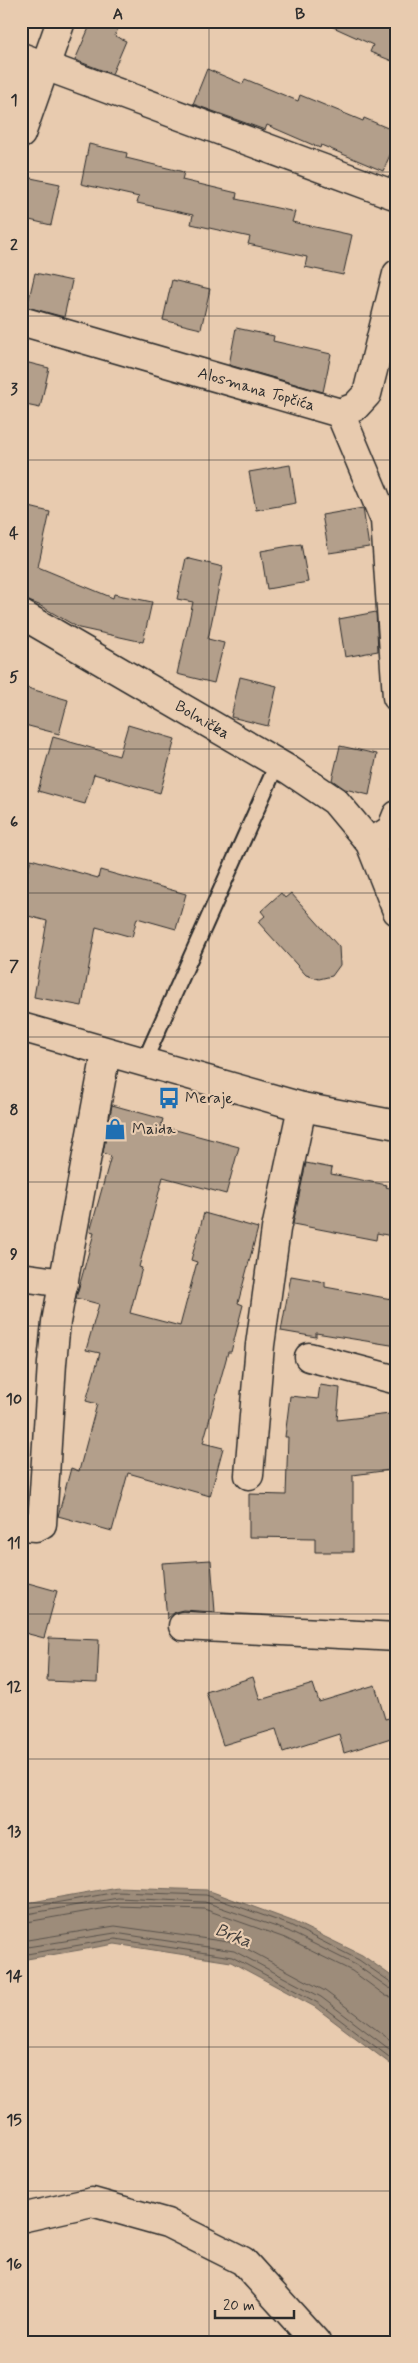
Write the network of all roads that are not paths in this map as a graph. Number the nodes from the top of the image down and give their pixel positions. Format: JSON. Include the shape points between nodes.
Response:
{"nodes":[{"id":1,"x":61,"y":21,"type":"edge"},
{"id":2,"x":34,"y":62,"type":"edge"},
{"id":3,"x":21,"y":134,"type":"edge"},
{"id":4,"x":397,"y":196,"type":"edge"},
{"id":5,"x":397,"y":274,"type":"edge"},
{"id":6,"x":21,"y":321,"type":"edge"},
{"id":7,"x":340,"y":413,"type":"junction"},
{"id":8,"x":21,"y":614,"type":"edge"},
{"id":9,"x":397,"y":697,"type":"edge"},
{"id":10,"x":277,"y":764,"type":"junction"},
{"id":11,"x":397,"y":815,"type":"edge"},
{"id":12,"x":370,"y":843,"type":"junction"},
{"id":13,"x":397,"y":911,"type":"edge"},
{"id":14,"x":21,"y":1027,"type":"edge"},
{"id":15,"x":106,"y":1053,"type":"junction"},
{"id":16,"x":144,"y":1062,"type":"junction"},
{"id":17,"x":302,"y":1107,"type":"junction"},
{"id":18,"x":397,"y":1125,"type":"edge"},
{"id":19,"x":21,"y":1276,"type":"edge"},
{"id":20,"x":64,"y":1283,"type":"junction"},
{"id":21,"x":309,"y":1357,"type":"dead end"},
{"id":22,"x":397,"y":1380,"type":"edge"},
{"id":23,"x":249,"y":1475,"type":"dead end"},
{"id":24,"x":21,"y":1526,"type":"edge"},
{"id":25,"x":183,"y":1626,"type":"dead end"},
{"id":26,"x":397,"y":1637,"type":"edge"},
{"id":27,"x":21,"y":2218,"type":"edge"},
{"id":28,"x":316,"y":2342,"type":"edge"}],
"edges":[{"from":1,"to":2,"type":"street"},
{"from":2,"to":3,"type":"street"},
{"from":2,"to":4,"type":"street"},
{"from":5,"to":7,"type":"street","via":[[367,394],[355,408]]},
{"from":6,"to":7,"type":"street","name":"Alosmana Topčića"},
{"from":7,"to":9,"type":"street","via":[[385,520]]},
{"from":8,"to":10,"type":"street","name":"Bolnička"},
{"from":10,"to":12,"type":"street","name":"Bolnička","via":[[334,801]]},
{"from":10,"to":16,"type":"lane"},
{"from":11,"to":12,"type":"street","via":[[391,830]]},
{"from":12,"to":13,"type":"street","name":"Bolnička"},
{"from":14,"to":15,"type":"street"},
{"from":15,"to":16,"type":"street"},
{"from":15,"to":20,"type":"street"},
{"from":16,"to":17,"type":"street"},
{"from":17,"to":18,"type":"street"},
{"from":17,"to":23,"type":"street","via":[[276,1229],[260,1346]]},
{"from":19,"to":20,"type":"street"},
{"from":20,"to":24,"type":"street","via":[[52,1363],[42,1524]]},
{"from":21,"to":22,"type":"street"},
{"from":25,"to":26,"type":"street"},
{"from":27,"to":28,"type":"street","via":[[92,2202],[167,2223],[243,2261]]}]}
